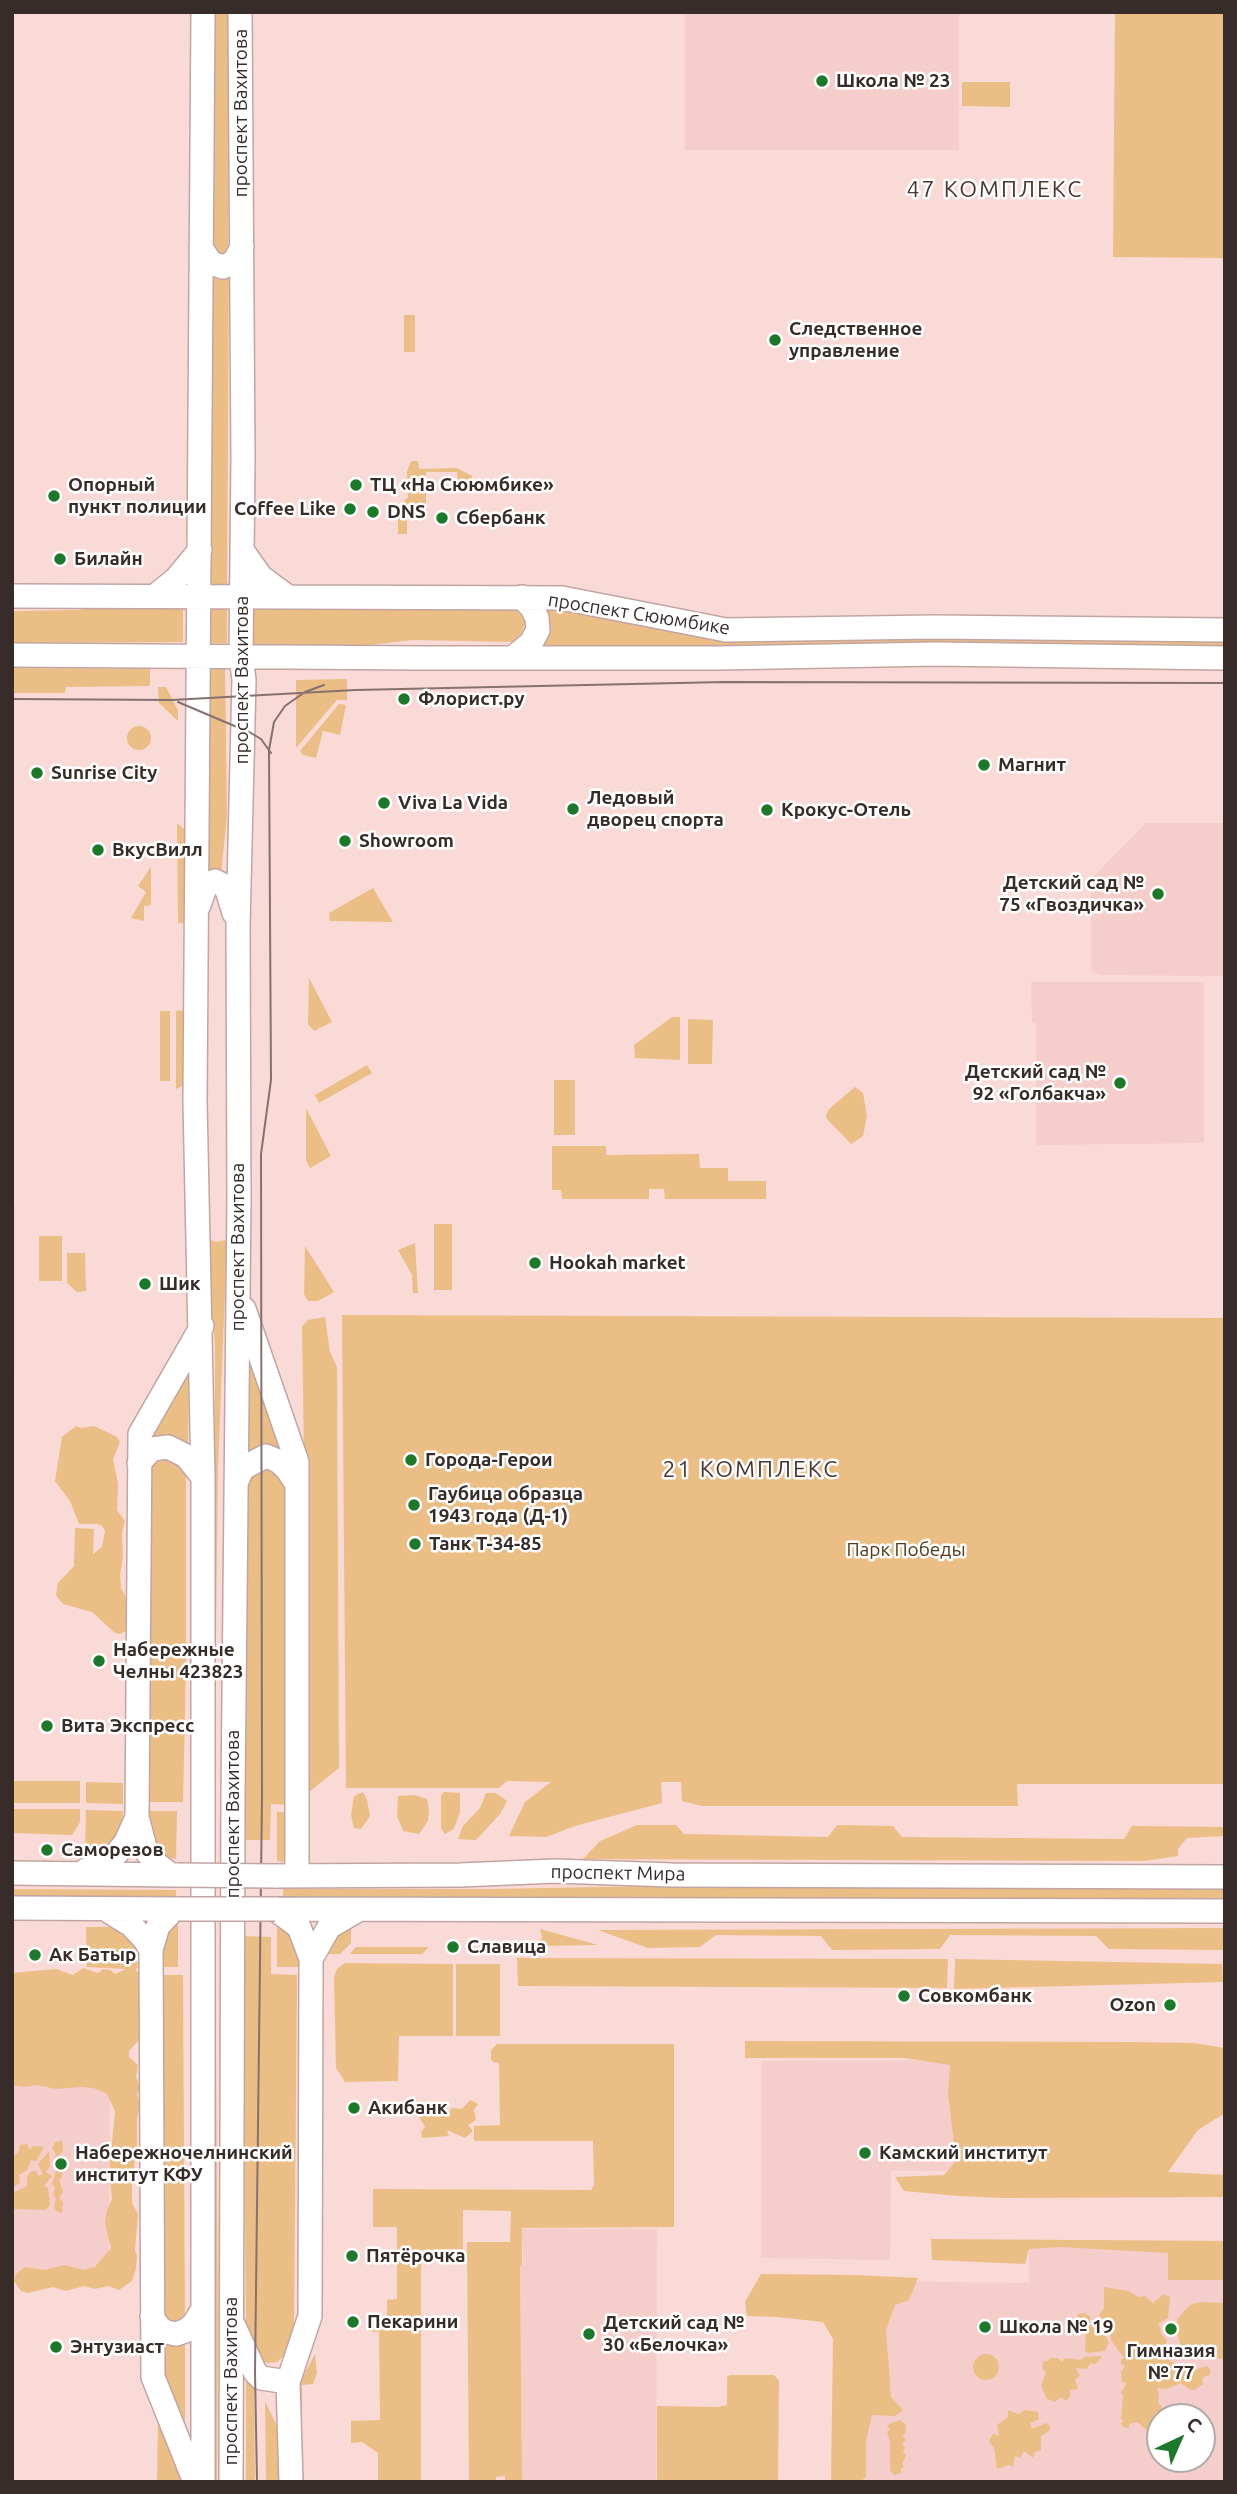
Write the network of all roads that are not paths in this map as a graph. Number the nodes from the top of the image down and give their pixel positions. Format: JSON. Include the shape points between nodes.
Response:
{"nodes":[{"id":1,"x":203,"y":12,"type":"edge"},
{"id":2,"x":240,"y":12,"type":"edge"},
{"id":3,"x":242,"y":247,"type":"junction"},
{"id":4,"x":201,"y":248,"type":"junction"},
{"id":5,"x":200,"y":550,"type":"junction"},
{"id":6,"x":242,"y":550,"type":"junction"},
{"id":7,"x":12,"y":596,"type":"edge"},
{"id":8,"x":155,"y":596,"type":"junction"},
{"id":9,"x":200,"y":597,"type":"junction"},
{"id":10,"x":288,"y":597,"type":"junction"},
{"id":11,"x":522,"y":597,"type":"junction"},
{"id":12,"x":241,"y":598,"type":"junction"},
{"id":13,"x":1225,"y":630,"type":"edge"},
{"id":14,"x":12,"y":654,"type":"edge"},
{"id":15,"x":155,"y":656,"type":"junction"},
{"id":16,"x":199,"y":656,"type":"junction"},
{"id":17,"x":241,"y":656,"type":"junction"},
{"id":18,"x":515,"y":656,"type":"junction"},
{"id":19,"x":289,"y":657,"type":"junction"},
{"id":20,"x":1225,"y":657,"type":"edge"},
{"id":21,"x":244,"y":680,"type":"junction"},
{"id":22,"x":198,"y":682,"type":"junction"},
{"id":23,"x":196,"y":922,"type":"junction"},
{"id":24,"x":238,"y":926,"type":"junction"},
{"id":25,"x":198,"y":1195,"type":"junction"},
{"id":26,"x":239,"y":1199,"type":"junction"},
{"id":27,"x":238,"y":1293,"type":"junction"},
{"id":28,"x":202,"y":1326,"type":"junction"},
{"id":29,"x":139,"y":1463,"type":"junction"},
{"id":30,"x":297,"y":1473,"type":"junction"},
{"id":31,"x":203,"y":1477,"type":"junction"},
{"id":32,"x":236,"y":1483,"type":"junction"},
{"id":33,"x":137,"y":1817,"type":"junction"},
{"id":34,"x":12,"y":1873,"type":"edge"},
{"id":35,"x":76,"y":1873,"type":"junction"},
{"id":36,"x":175,"y":1875,"type":"junction"},
{"id":37,"x":285,"y":1876,"type":"junction"},
{"id":38,"x":1225,"y":1877,"type":"edge"},
{"id":39,"x":12,"y":1908,"type":"edge"},
{"id":40,"x":105,"y":1909,"type":"junction"},
{"id":41,"x":176,"y":1909,"type":"junction"},
{"id":42,"x":275,"y":1909,"type":"junction"},
{"id":43,"x":360,"y":1909,"type":"junction"},
{"id":44,"x":1225,"y":1911,"type":"edge"},
{"id":45,"x":151,"y":1951,"type":"junction"},
{"id":46,"x":311,"y":1959,"type":"junction"},
{"id":47,"x":202,"y":2311,"type":"junction"},
{"id":48,"x":152,"y":2317,"type":"junction"},
{"id":49,"x":230,"y":2317,"type":"junction"},
{"id":50,"x":288,"y":2382,"type":"junction"},
{"id":51,"x":195,"y":2482,"type":"edge"},
{"id":52,"x":203,"y":2482,"type":"edge"},
{"id":53,"x":231,"y":2482,"type":"edge"},
{"id":54,"x":291,"y":2482,"type":"edge"}],
"edges":[{"from":1,"to":4,"type":"main road","name":"проспект Вахитова"},
{"from":2,"to":3,"type":"main road","name":"проспект Вахитова"},
{"from":3,"to":4,"type":"main road","via":[[234,262],[223,267],[211,263]]},
{"from":3,"to":6,"type":"main road","name":"проспект Вахитова"},
{"from":4,"to":5,"type":"main road","name":"проспект Вахитова"},
{"from":5,"to":8,"type":"main road"},
{"from":5,"to":9,"type":"main road","name":"проспект Вахитова"},
{"from":6,"to":10,"type":"main road","via":[[261,577]]},
{"from":6,"to":12,"type":"main road","name":"проспект Вахитова"},
{"from":7,"to":8,"type":"main road","name":"проспект Сююмбике"},
{"from":8,"to":9,"type":"main road","name":"проспект Сююмбике"},
{"from":9,"to":12,"type":"main road","name":"проспект Сююмбике"},
{"from":9,"to":16,"type":"main road","name":"проспект Вахитова"},
{"from":10,"to":11,"type":"main road","name":"проспект Сююмбике"},
{"from":10,"to":12,"type":"main road","name":"проспект Сююмбике"},
{"from":11,"to":13,"type":"main road","name":"проспект Сююмбике","via":[[562,598],[726,630]]},
{"from":11,"to":18,"type":"main road","via":[[537,618],[538,630]]},
{"from":12,"to":17,"type":"main road","name":"проспект Вахитова"},
{"from":14,"to":15,"type":"main road","name":"проспект Сююмбике"},
{"from":15,"to":16,"type":"main road","name":"проспект Сююмбике"},
{"from":15,"to":22,"type":"main road","via":[[179,664]]},
{"from":16,"to":17,"type":"main road","name":"проспект Сююмбике"},
{"from":16,"to":22,"type":"main road","name":"проспект Вахитова"},
{"from":17,"to":19,"type":"main road","name":"проспект Сююмбике"},
{"from":17,"to":21,"type":"main road","name":"проспект Вахитова"},
{"from":18,"to":19,"type":"main road","name":"проспект Сююмбике"},
{"from":18,"to":20,"type":"main road","name":"проспект Сююмбике"},
{"from":19,"to":21,"type":"main road","via":[[265,663]]},
{"from":21,"to":24,"type":"main road","name":"проспект Вахитова"},
{"from":22,"to":23,"type":"main road","name":"проспект Вахитова"},
{"from":23,"to":24,"type":"main road","via":[[204,888],[215,881],[227,890]]},
{"from":23,"to":25,"type":"main road","name":"проспект Вахитова"},
{"from":24,"to":26,"type":"main road","name":"проспект Вахитова"},
{"from":25,"to":26,"type":"main road","via":[[206,1224],[220,1235],[234,1226]]},
{"from":25,"to":28,"type":"main road","name":"проспект Вахитова"},
{"from":26,"to":27,"type":"main road","name":"проспект Вахитова"},
{"from":27,"to":30,"type":"main road"},
{"from":27,"to":32,"type":"main road","name":"проспект Вахитова"},
{"from":28,"to":29,"type":"main road","via":[[140,1434]]},
{"from":28,"to":31,"type":"main road","name":"проспект Вахитова"},
{"from":29,"to":31,"type":"main road","via":[[152,1449],[168,1447],[186,1456]]},
{"from":29,"to":33,"type":"main road"},
{"from":30,"to":32,"type":"main road","via":[[266,1456],[243,1468]]},
{"from":30,"to":37,"type":"main road"},
{"from":31,"to":47,"type":"main road","name":"проспект Вахитова"},
{"from":32,"to":49,"type":"main road","name":"проспект Вахитова"},
{"from":33,"to":35,"type":"main road","via":[[117,1853]]},
{"from":33,"to":36,"type":"main road","via":[[146,1851]]},
{"from":34,"to":35,"type":"main road","name":"проспект Мира"},
{"from":35,"to":36,"type":"main road","name":"проспект Мира"},
{"from":36,"to":37,"type":"main road","name":"проспект Мира","bridge":true},
{"from":37,"to":38,"type":"main road","name":"проспект Мира","via":[[555,1871]]},
{"from":39,"to":40,"type":"main road","name":"проспект Мира"},
{"from":40,"to":41,"type":"main road","name":"проспект Мира"},
{"from":40,"to":45,"type":"main road","via":[[131,1925]]},
{"from":41,"to":42,"type":"main road","name":"проспект Мира","bridge":true},
{"from":41,"to":45,"type":"main road","via":[[158,1926]]},
{"from":42,"to":43,"type":"main road","name":"проспект Мира"},
{"from":42,"to":46,"type":"main road","via":[[299,1927]]},
{"from":43,"to":44,"type":"main road","name":"проспект Мира"},
{"from":43,"to":46,"type":"main road","via":[[329,1927]]},
{"from":45,"to":48,"type":"main road"},
{"from":46,"to":50,"type":"main road","via":[[310,2316]]},
{"from":47,"to":48,"type":"main road","via":[[193,2325],[176,2334],[166,2332]]},
{"from":47,"to":52,"type":"main road","name":"проспект Вахитова"},
{"from":48,"to":51,"type":"main road","via":[[153,2377]]},
{"from":49,"to":50,"type":"main road","via":[[255,2372],[261,2378]]},
{"from":49,"to":53,"type":"main road","name":"проспект Вахитова"},
{"from":50,"to":54,"type":"main road"}]}
